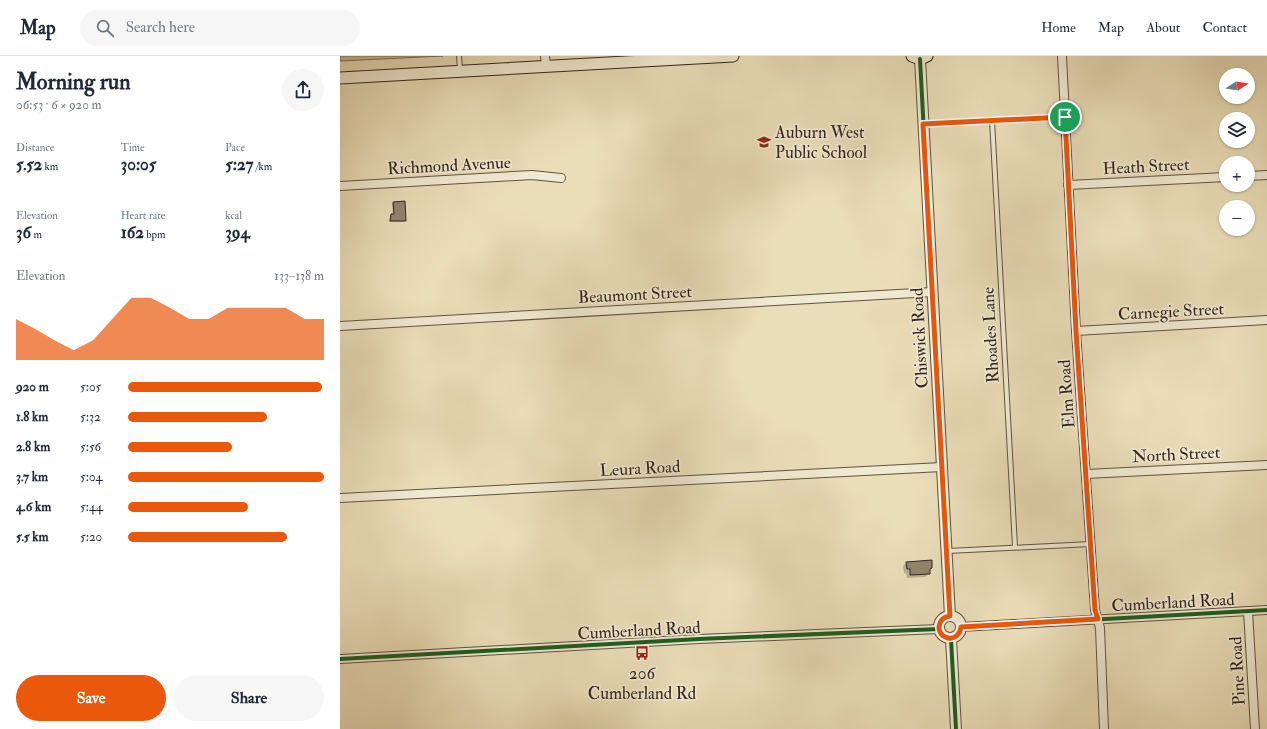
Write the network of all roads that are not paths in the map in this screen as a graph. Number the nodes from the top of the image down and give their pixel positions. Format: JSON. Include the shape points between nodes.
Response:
{"nodes":[{"id":1,"x":459,"y":56,"type":"edge"},
{"id":2,"x":733,"y":56,"type":"edge"},
{"id":3,"x":1062,"y":56,"type":"edge"},
{"id":4,"x":678,"y":57,"type":"edge"},
{"id":5,"x":704,"y":57,"type":"edge"},
{"id":6,"x":920,"y":57,"type":"edge"},
{"id":7,"x":546,"y":61,"type":"edge"},
{"id":8,"x":460,"y":71,"type":"junction"},
{"id":9,"x":340,"y":78,"type":"edge"},
{"id":10,"x":1065,"y":117,"type":"junction"},
{"id":11,"x":992,"y":120,"type":"junction"},
{"id":12,"x":923,"y":124,"type":"junction"},
{"id":13,"x":1267,"y":175,"type":"edge"},
{"id":14,"x":1255,"y":176,"type":"edge"},
{"id":15,"x":1219,"y":177,"type":"edge"},
{"id":16,"x":560,"y":178,"type":"dead end"},
{"id":17,"x":1068,"y":185,"type":"junction"},
{"id":18,"x":340,"y":186,"type":"edge"},
{"id":19,"x":933,"y":292,"type":"junction"},
{"id":20,"x":1267,"y":320,"type":"edge"},
{"id":21,"x":340,"y":326,"type":"edge"},
{"id":22,"x":1076,"y":331,"type":"junction"},
{"id":23,"x":1267,"y":465,"type":"edge"},
{"id":24,"x":942,"y":467,"type":"junction"},
{"id":25,"x":1086,"y":474,"type":"junction"},
{"id":26,"x":340,"y":498,"type":"edge"},
{"id":27,"x":1091,"y":544,"type":"junction"},
{"id":28,"x":1015,"y":547,"type":"junction"},
{"id":29,"x":946,"y":551,"type":"junction"},
{"id":30,"x":1267,"y":610,"type":"edge"},
{"id":31,"x":1248,"y":611,"type":"junction"},
{"id":32,"x":950,"y":616,"type":"junction"},
{"id":33,"x":1098,"y":619,"type":"junction"},
{"id":34,"x":961,"y":627,"type":"junction"},
{"id":35,"x":939,"y":628,"type":"junction"},
{"id":36,"x":951,"y":639,"type":"junction"},
{"id":37,"x":340,"y":659,"type":"edge"},
{"id":38,"x":956,"y":729,"type":"edge"},
{"id":39,"x":1104,"y":729,"type":"edge"},
{"id":40,"x":1255,"y":729,"type":"edge"}],
"edges":[{"from":1,"to":8,"type":"lane"},
{"from":2,"to":5,"type":"main road"},
{"from":3,"to":10,"type":"street","name":"Elm Road"},
{"from":4,"to":5,"type":"main road"},
{"from":4,"to":7,"type":"main road"},
{"from":6,"to":12,"type":"street","name":"Chiswick Road"},
{"from":7,"to":8,"type":"main road"},
{"from":8,"to":9,"type":"main road"},
{"from":10,"to":11,"type":"lane"},
{"from":10,"to":17,"type":"street","name":"Elm Road"},
{"from":11,"to":12,"type":"lane"},
{"from":11,"to":28,"type":"lane","name":"Rhoades Lane"},
{"from":12,"to":19,"type":"street","name":"Chiswick Road"},
{"from":13,"to":14,"type":"street"},
{"from":15,"to":17,"type":"street","name":"Heath Street"},
{"from":16,"to":18,"type":"street","name":"Richmond Avenue","via":[[532,175]]},
{"from":17,"to":22,"type":"street","name":"Elm Road"},
{"from":19,"to":21,"type":"street","name":"Beaumont Street"},
{"from":19,"to":24,"type":"street","name":"Chiswick Road"},
{"from":20,"to":22,"type":"street","name":"Carnegie Street"},
{"from":22,"to":25,"type":"street","name":"Elm Road"},
{"from":23,"to":25,"type":"street","name":"North Street"},
{"from":24,"to":26,"type":"street","name":"Leura Road"},
{"from":24,"to":29,"type":"street","name":"Chiswick Road"},
{"from":25,"to":27,"type":"street","name":"Elm Road"},
{"from":27,"to":28,"type":"lane"},
{"from":27,"to":33,"type":"street","name":"Elm Road","via":[[1095,610]]},
{"from":28,"to":29,"type":"lane"},
{"from":29,"to":32,"type":"street","name":"Chiswick Road"},
{"from":30,"to":31,"type":"street","name":"Cumberland Road"},
{"from":31,"to":33,"type":"street","name":"Cumberland Road"},
{"from":31,"to":40,"type":"street","name":"Pine Road"},
{"from":32,"to":34,"type":"street","via":[[956,618]]},
{"from":32,"to":35,"type":"street","via":[[940,621]]},
{"from":33,"to":34,"type":"street","name":"Cumberland Road"},
{"from":33,"to":39,"type":"street","name":"Elm Road"},
{"from":34,"to":36,"type":"street","via":[[959,634]]},
{"from":35,"to":36,"type":"street","via":[[942,635]]},
{"from":35,"to":37,"type":"street","name":"Cumberland Road"},
{"from":36,"to":38,"type":"street"}]}
